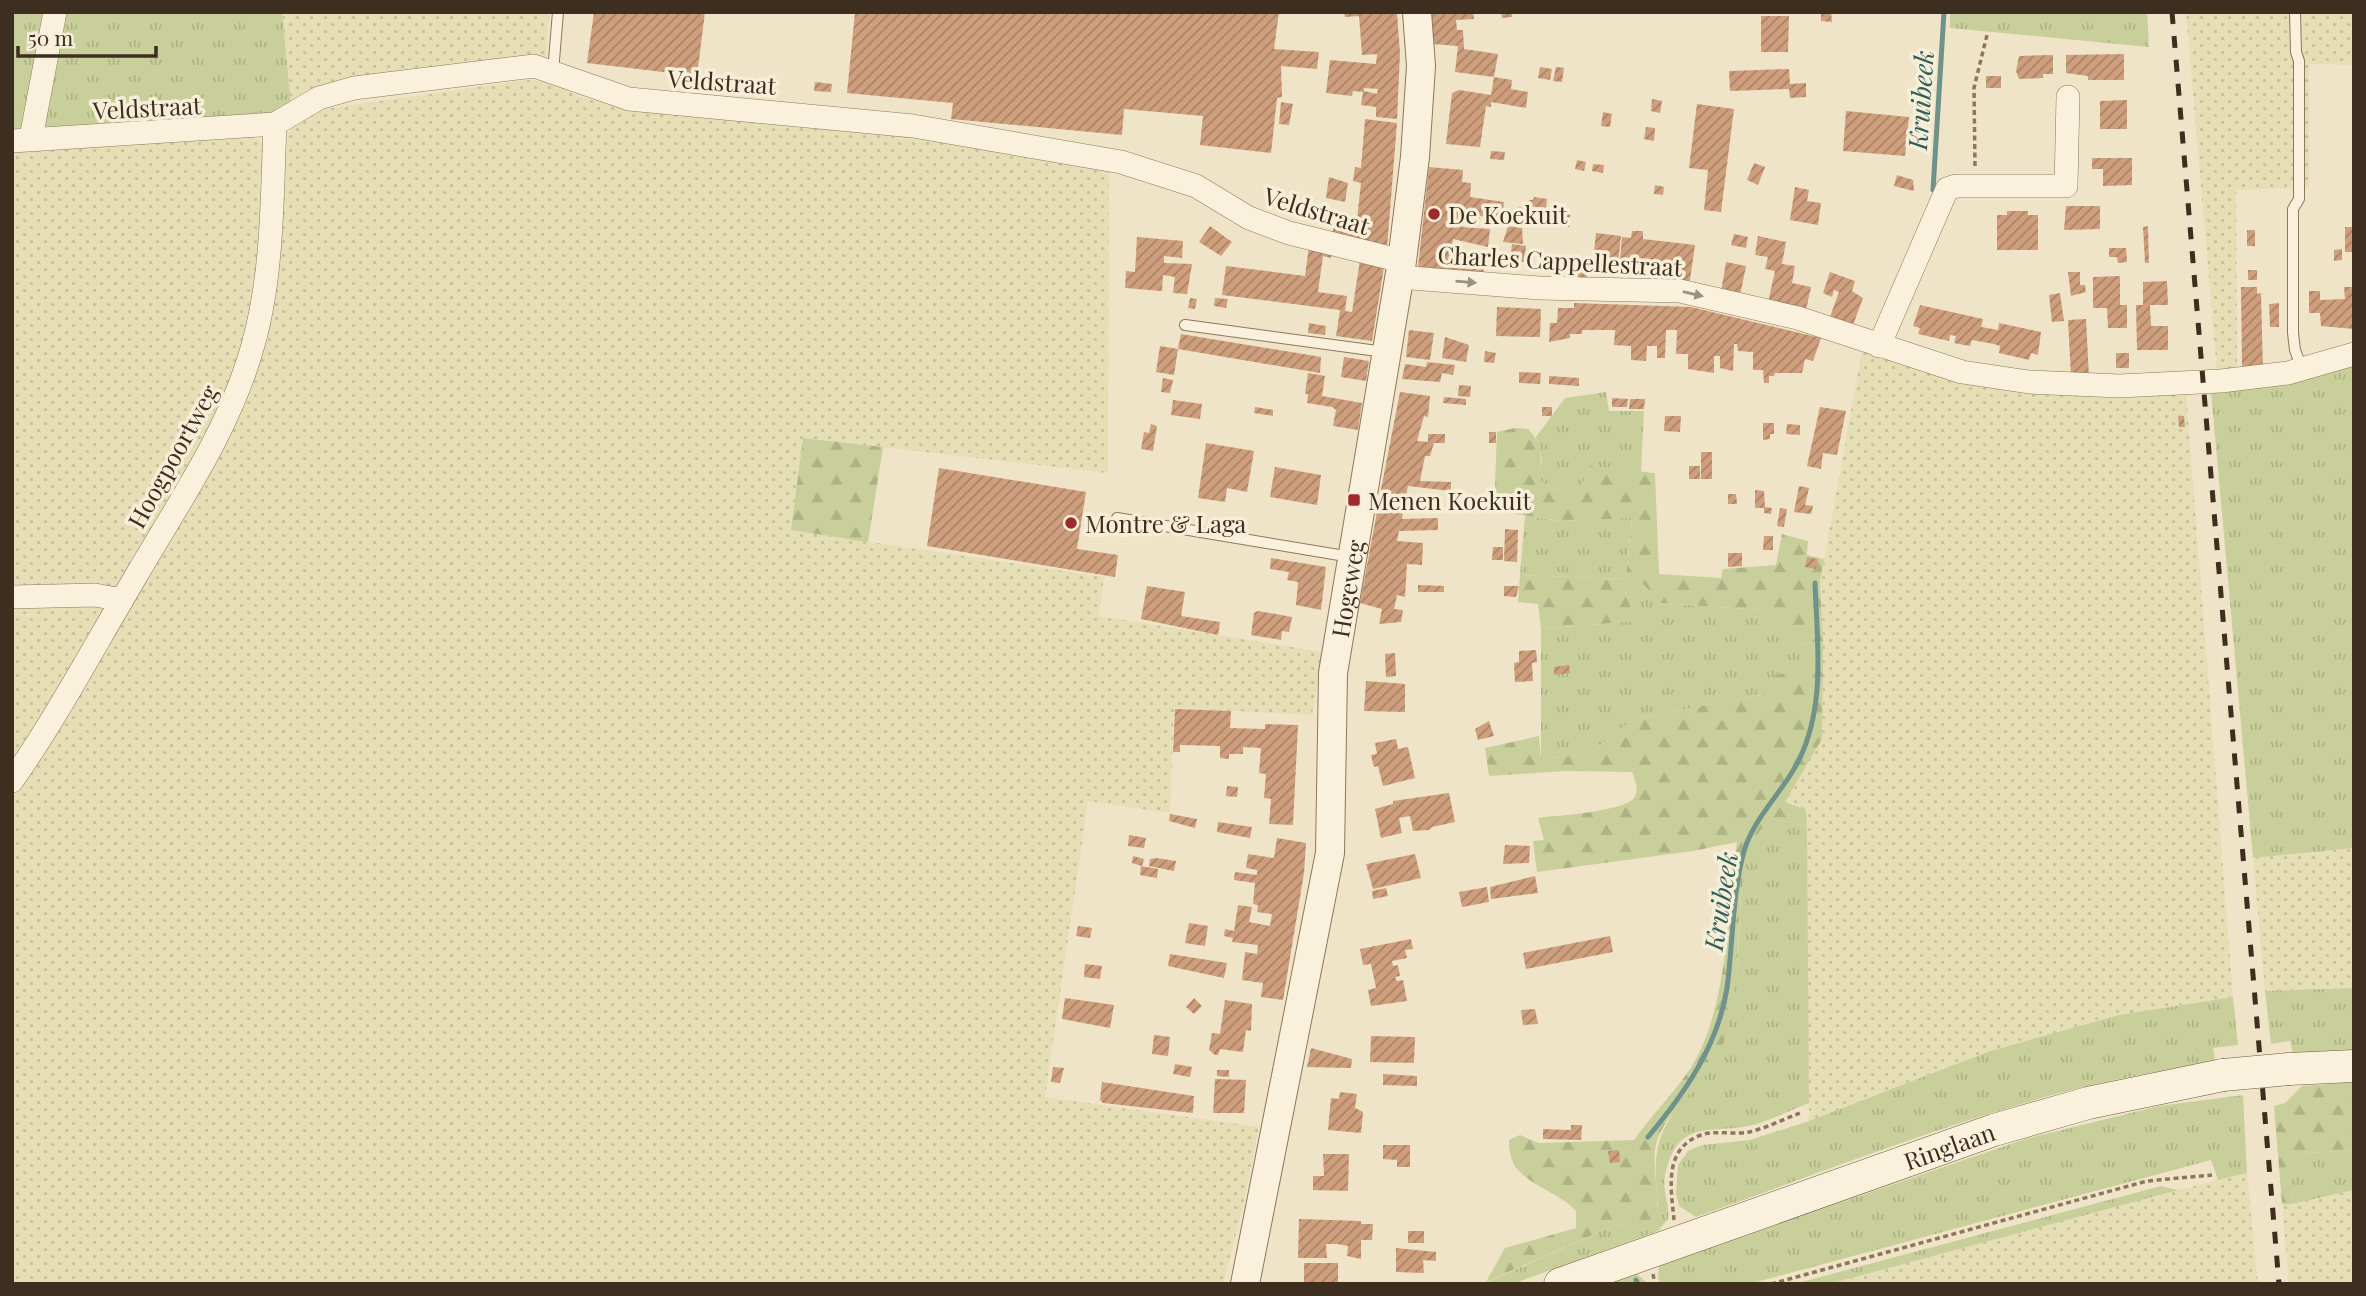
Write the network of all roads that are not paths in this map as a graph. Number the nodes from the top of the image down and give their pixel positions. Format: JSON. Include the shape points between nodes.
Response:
{"nodes":[{"id":1,"x":55,"y":12,"type":"edge"},
{"id":2,"x":558,"y":12,"type":"edge"},
{"id":3,"x":1417,"y":12,"type":"edge"},
{"id":4,"x":2295,"y":12,"type":"edge"},
{"id":5,"x":553,"y":72,"type":"junction"},
{"id":6,"x":2068,"y":97,"type":"dead end"},
{"id":7,"x":275,"y":124,"type":"junction"},
{"id":8,"x":22,"y":139,"type":"edge"},
{"id":9,"x":1400,"y":269,"type":"junction"},
{"id":10,"x":1185,"y":325,"type":"dead end"},
{"id":11,"x":1879,"y":346,"type":"junction"},
{"id":12,"x":1385,"y":352,"type":"junction"},
{"id":13,"x":2354,"y":354,"type":"edge"},
{"id":14,"x":2302,"y":369,"type":"junction"},
{"id":15,"x":1117,"y":518,"type":"dead end"},
{"id":16,"x":1351,"y":557,"type":"junction"},
{"id":17,"x":12,"y":597,"type":"edge"},
{"id":18,"x":122,"y":600,"type":"junction"},
{"id":19,"x":12,"y":781,"type":"edge"},
{"id":20,"x":2354,"y":1066,"type":"edge"},
{"id":21,"x":1270,"y":1162,"type":"junction"},
{"id":22,"x":1245,"y":1284,"type":"edge"},
{"id":23,"x":1262,"y":1284,"type":"edge"},
{"id":24,"x":1560,"y":1284,"type":"edge"}],
"edges":[{"from":1,"to":8,"type":"street","name":"Veldstraat"},
{"from":2,"to":5,"type":"lane"},
{"from":3,"to":9,"type":"street","name":"Hogeweg","via":[[1420,109]]},
{"from":4,"to":14,"type":"lane","via":[[2300,199],[2293,209],[2293,333]]},
{"from":5,"to":7,"type":"street","name":"Veldstraat","via":[[521,67],[354,88],[318,98]]},
{"from":5,"to":9,"type":"street","name":"Veldstraat","via":[[629,99],[913,126],[1121,162],[1196,186],[1249,218]]},
{"from":6,"to":11,"type":"street","via":[[2066,186],[1947,190]]},
{"from":7,"to":8,"type":"street","name":"Veldstraat"},
{"from":7,"to":18,"type":"street","name":"Hoogpoortweg","via":[[266,265],[254,344],[224,423]]},
{"from":9,"to":11,"type":"street","name":"Charles Cappellestraat","one_way":true,"via":[[1539,288],[1680,291],[1798,318]]},
{"from":9,"to":12,"type":"street","name":"Hogeweg"},
{"from":10,"to":12,"type":"lane"},
{"from":11,"to":14,"type":"street","name":"Charles Cappellestraat","via":[[1962,372],[2073,386],[2212,382]]},
{"from":12,"to":16,"type":"street","name":"Hogeweg"},
{"from":13,"to":14,"type":"street","name":"Charles Cappellestraat"},
{"from":15,"to":16,"type":"lane"},
{"from":16,"to":21,"type":"street","name":"Hogeweg","via":[[1334,673],[1330,853]]},
{"from":17,"to":18,"type":"street","via":[[95,595]]},
{"from":18,"to":19,"type":"street","name":"Hoogpoortweg"},
{"from":20,"to":24,"type":"main road","name":"Ringlaan","bridge":true,"via":[[2223,1075],[2088,1103],[1994,1130]]},
{"from":21,"to":22,"type":"street","name":"Hogeweg"},
{"from":21,"to":23,"type":"street","name":"Hogeweg"}]}
